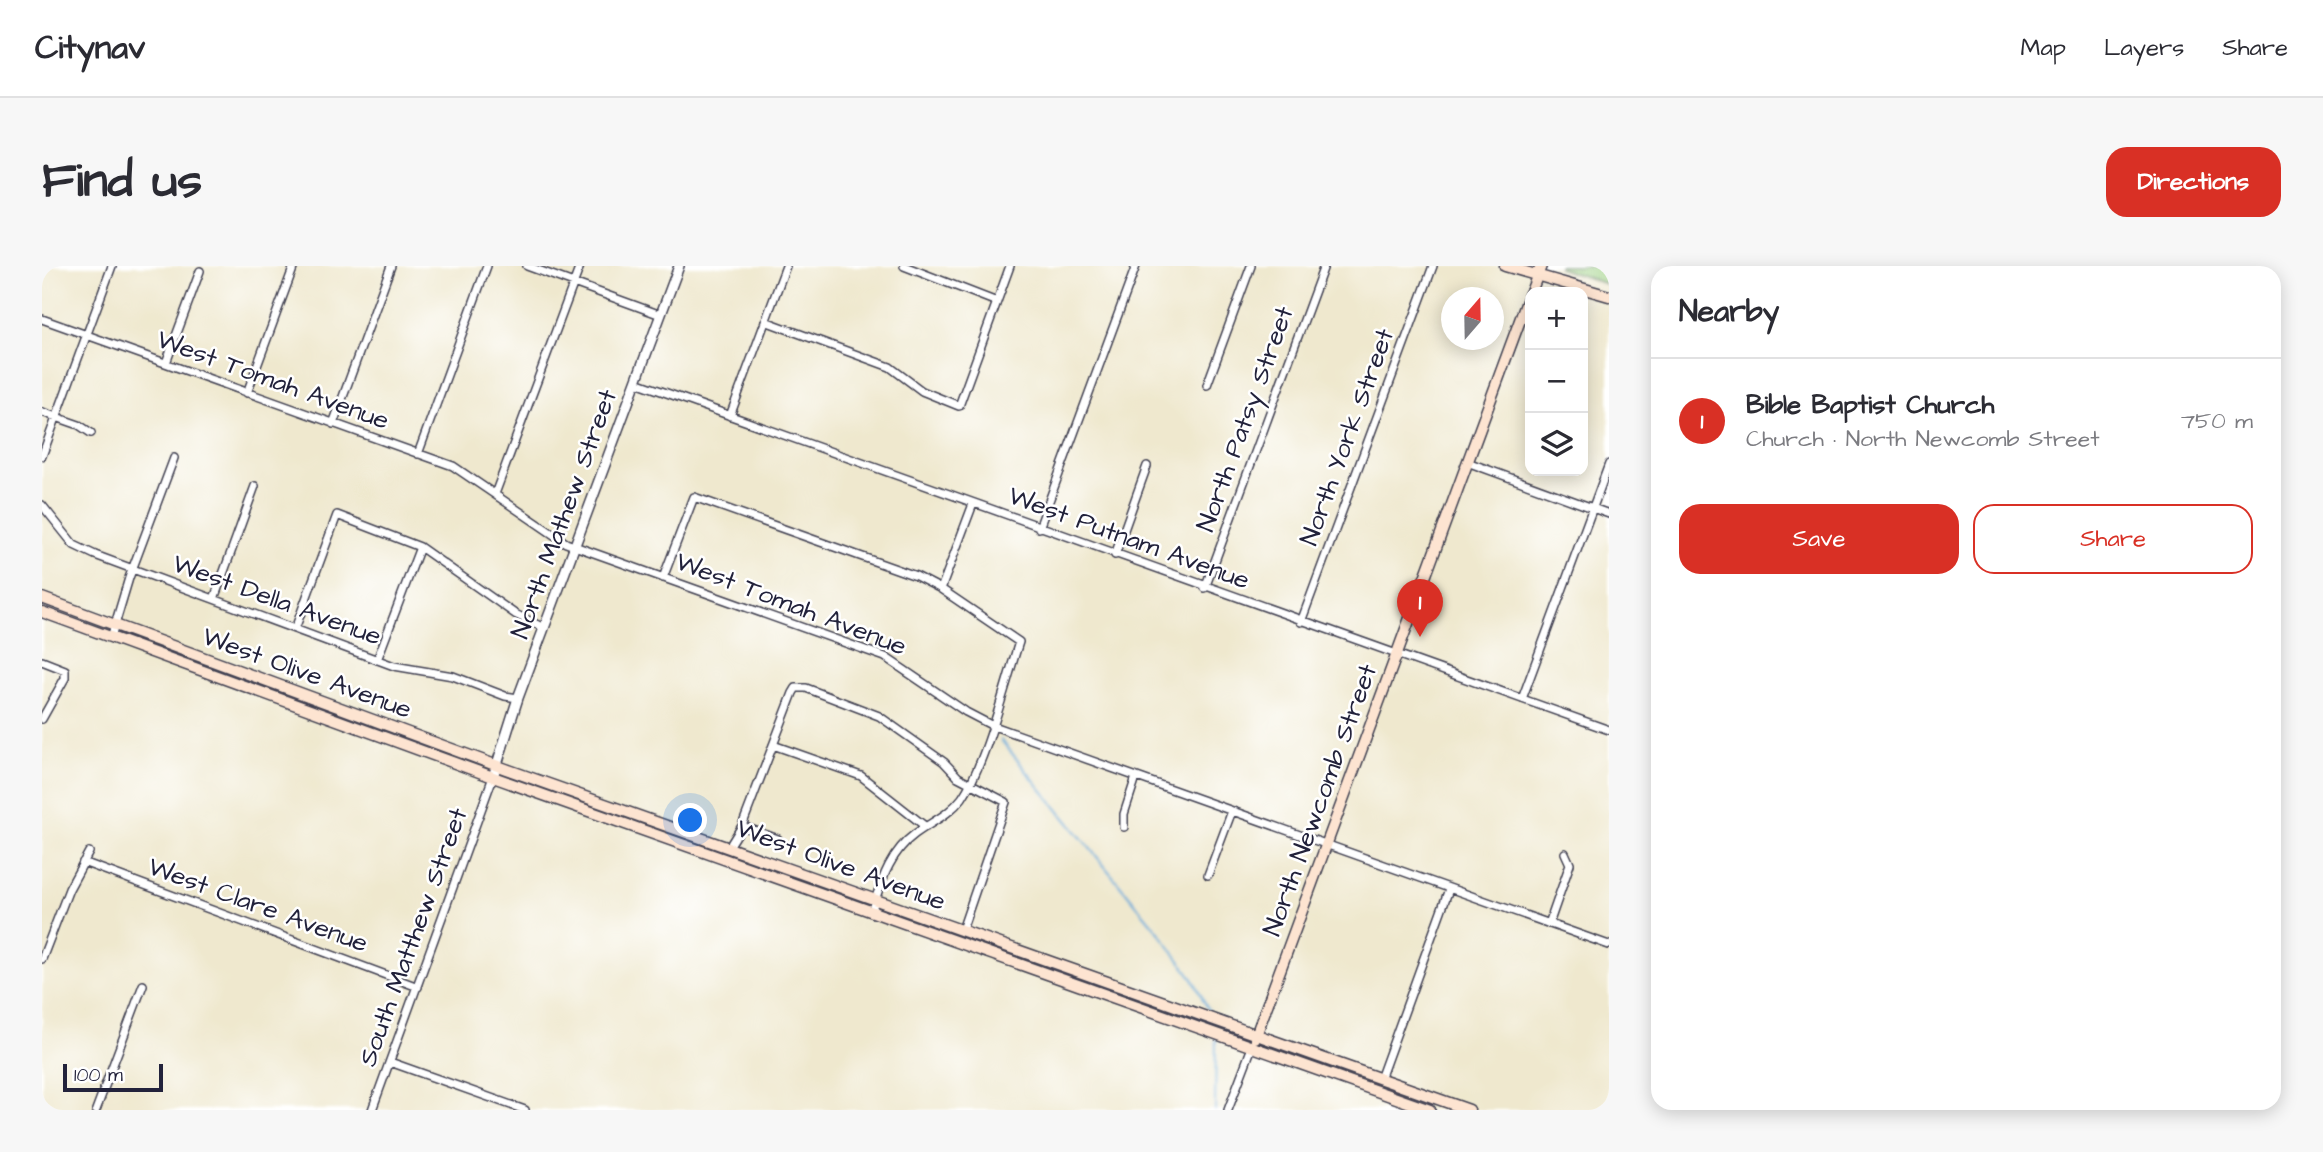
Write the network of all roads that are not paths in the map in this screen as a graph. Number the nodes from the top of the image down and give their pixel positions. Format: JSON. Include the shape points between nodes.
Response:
{"nodes":[{"id":1,"x":112,"y":266,"type":"edge"},
{"id":2,"x":294,"y":266,"type":"edge"},
{"id":3,"x":391,"y":266,"type":"edge"},
{"id":4,"x":487,"y":266,"type":"edge"},
{"id":5,"x":527,"y":266,"type":"edge"},
{"id":6,"x":580,"y":266,"type":"edge"},
{"id":7,"x":679,"y":266,"type":"edge"},
{"id":8,"x":786,"y":266,"type":"edge"},
{"id":9,"x":904,"y":266,"type":"edge"},
{"id":10,"x":1010,"y":266,"type":"edge"},
{"id":11,"x":1136,"y":266,"type":"edge"},
{"id":12,"x":1251,"y":266,"type":"edge"},
{"id":13,"x":1324,"y":266,"type":"edge"},
{"id":14,"x":1433,"y":266,"type":"edge"},
{"id":15,"x":1505,"y":266,"type":"edge"},
{"id":16,"x":200,"y":271,"type":"dead end"},
{"id":17,"x":1539,"y":271,"type":"edge"},
{"id":18,"x":574,"y":283,"type":"junction"},
{"id":19,"x":1609,"y":296,"type":"edge"},
{"id":20,"x":997,"y":302,"type":"junction"},
{"id":21,"x":1525,"y":306,"type":"edge"},
{"id":22,"x":661,"y":315,"type":"junction"},
{"id":23,"x":42,"y":319,"type":"edge"},
{"id":24,"x":765,"y":321,"type":"junction"},
{"id":25,"x":86,"y":335,"type":"junction"},
{"id":26,"x":166,"y":363,"type":"junction"},
{"id":27,"x":636,"y":382,"type":"junction"},
{"id":28,"x":1207,"y":385,"type":"dead end"},
{"id":29,"x":247,"y":393,"type":"junction"},
{"id":30,"x":42,"y":412,"type":"edge"},
{"id":31,"x":730,"y":416,"type":"junction"},
{"id":32,"x":56,"y":417,"type":"junction"},
{"id":33,"x":333,"y":424,"type":"junction"},
{"id":34,"x":91,"y":433,"type":"dead end"},
{"id":35,"x":418,"y":454,"type":"junction"},
{"id":36,"x":42,"y":456,"type":"edge"},
{"id":37,"x":174,"y":458,"type":"dead end"},
{"id":38,"x":1467,"y":463,"type":"junction"},
{"id":39,"x":1609,"y":464,"type":"edge"},
{"id":40,"x":1147,"y":466,"type":"dead end"},
{"id":41,"x":255,"y":486,"type":"dead end"},
{"id":42,"x":495,"y":494,"type":"junction"},
{"id":43,"x":972,"y":504,"type":"junction"},
{"id":44,"x":42,"y":505,"type":"edge"},
{"id":45,"x":1592,"y":508,"type":"junction"},
{"id":46,"x":1609,"y":514,"type":"edge"},
{"id":47,"x":1039,"y":528,"type":"junction"},
{"id":48,"x":420,"y":547,"type":"junction"},
{"id":49,"x":575,"y":547,"type":"junction"},
{"id":50,"x":1115,"y":555,"type":"junction"},
{"id":51,"x":133,"y":569,"type":"junction"},
{"id":52,"x":663,"y":578,"type":"junction"},
{"id":53,"x":1205,"y":588,"type":"junction"},
{"id":54,"x":942,"y":589,"type":"junction"},
{"id":55,"x":42,"y":598,"type":"edge"},
{"id":56,"x":214,"y":600,"type":"junction"},
{"id":57,"x":42,"y":612,"type":"edge"},
{"id":58,"x":1301,"y":622,"type":"junction"},
{"id":59,"x":116,"y":625,"type":"junction"},
{"id":60,"x":544,"y":628,"type":"junction"},
{"id":61,"x":295,"y":629,"type":"junction"},
{"id":62,"x":111,"y":638,"type":"junction"},
{"id":63,"x":1397,"y":654,"type":"junction"},
{"id":64,"x":377,"y":660,"type":"junction"},
{"id":65,"x":42,"y":661,"type":"edge"},
{"id":66,"x":518,"y":698,"type":"junction"},
{"id":67,"x":1522,"y":699,"type":"junction"},
{"id":68,"x":42,"y":719,"type":"edge"},
{"id":69,"x":992,"y":725,"type":"junction"},
{"id":70,"x":1609,"y":730,"type":"edge"},
{"id":71,"x":773,"y":745,"type":"junction"},
{"id":72,"x":497,"y":765,"type":"junction"},
{"id":73,"x":493,"y":777,"type":"junction"},
{"id":74,"x":1136,"y":777,"type":"junction"},
{"id":75,"x":970,"y":783,"type":"junction"},
{"id":76,"x":1232,"y":811,"type":"junction"},
{"id":77,"x":742,"y":826,"type":"junction"},
{"id":78,"x":926,"y":827,"type":"junction"},
{"id":79,"x":1124,"y":827,"type":"dead end"},
{"id":80,"x":778,"y":839,"type":"dead end"},
{"id":81,"x":1326,"y":845,"type":"junction"},
{"id":82,"x":729,"y":847,"type":"junction"},
{"id":83,"x":89,"y":852,"type":"dead end"},
{"id":84,"x":1565,"y":853,"type":"dead end"},
{"id":85,"x":83,"y":862,"type":"junction"},
{"id":86,"x":1208,"y":874,"type":"dead end"},
{"id":87,"x":1450,"y":888,"type":"junction"},
{"id":88,"x":876,"y":899,"type":"junction"},
{"id":89,"x":871,"y":912,"type":"junction"},
{"id":90,"x":1549,"y":924,"type":"junction"},
{"id":91,"x":962,"y":930,"type":"junction"},
{"id":92,"x":1609,"y":945,"type":"edge"},
{"id":93,"x":42,"y":959,"type":"edge"},
{"id":94,"x":143,"y":985,"type":"dead end"},
{"id":95,"x":418,"y":987,"type":"junction"},
{"id":96,"x":1256,"y":1035,"type":"junction"},
{"id":97,"x":1252,"y":1046,"type":"junction"},
{"id":98,"x":390,"y":1062,"type":"junction"},
{"id":99,"x":1380,"y":1079,"type":"junction"},
{"id":100,"x":1438,"y":1099,"type":"junction"},
{"id":101,"x":96,"y":1110,"type":"edge"},
{"id":102,"x":372,"y":1110,"type":"edge"},
{"id":103,"x":525,"y":1110,"type":"edge"},
{"id":104,"x":1228,"y":1110,"type":"edge"},
{"id":105,"x":1432,"y":1110,"type":"edge"},
{"id":106,"x":1469,"y":1110,"type":"edge"}],
"edges":[{"from":1,"to":25,"type":"street"},
{"from":2,"to":29,"type":"street"},
{"from":3,"to":33,"type":"street"},
{"from":4,"to":35,"type":"street"},
{"from":5,"to":18,"type":"street"},
{"from":6,"to":18,"type":"street"},
{"from":7,"to":22,"type":"street","name":"North Mathew Street"},
{"from":8,"to":24,"type":"street"},
{"from":9,"to":20,"type":"street"},
{"from":10,"to":20,"type":"street"},
{"from":11,"to":47,"type":"street"},
{"from":12,"to":28,"type":"street"},
{"from":13,"to":53,"type":"street","name":"North Patsy Street"},
{"from":14,"to":58,"type":"street","name":"North York Street"},
{"from":15,"to":17,"type":"main road"},
{"from":16,"to":26,"type":"street"},
{"from":17,"to":19,"type":"main road"},
{"from":18,"to":22,"type":"street"},
{"from":18,"to":42,"type":"street"},
{"from":20,"to":24,"type":"street","via":[[959,405],[922,391],[890,367]]},
{"from":21,"to":38,"type":"main road","name":"North Newcomb Street"},
{"from":22,"to":27,"type":"street","name":"North Mathew Street"},
{"from":23,"to":25,"type":"street","name":"West Tomah Avenue"},
{"from":24,"to":31,"type":"street"},
{"from":25,"to":26,"type":"street","name":"West Tomah Avenue"},
{"from":25,"to":32,"type":"street"},
{"from":26,"to":29,"type":"street","name":"West Tomah Avenue"},
{"from":27,"to":31,"type":"street","name":"West Putnam Avenue"},
{"from":27,"to":49,"type":"street","name":"North Mathew Street"},
{"from":29,"to":33,"type":"street","name":"West Tomah Avenue"},
{"from":30,"to":32,"type":"street"},
{"from":31,"to":43,"type":"street","name":"West Putnam Avenue"},
{"from":32,"to":34,"type":"street"},
{"from":32,"to":36,"type":"street"},
{"from":33,"to":35,"type":"street","name":"West Tomah Avenue"},
{"from":35,"to":42,"type":"street","name":"West Tomah Avenue","via":[[461,470]]},
{"from":37,"to":51,"type":"street"},
{"from":38,"to":45,"type":"street"},
{"from":38,"to":63,"type":"main road","name":"North Newcomb Street"},
{"from":39,"to":45,"type":"street"},
{"from":40,"to":50,"type":"street"},
{"from":41,"to":56,"type":"street"},
{"from":42,"to":49,"type":"street","name":"West Tomah Avenue"},
{"from":43,"to":47,"type":"street","name":"West Putnam Avenue"},
{"from":43,"to":54,"type":"street"},
{"from":44,"to":51,"type":"street","name":"West Della Avenue","via":[[79,548]]},
{"from":45,"to":46,"type":"street"},
{"from":45,"to":67,"type":"street"},
{"from":47,"to":50,"type":"street","name":"West Putnam Avenue"},
{"from":48,"to":60,"type":"street","via":[[515,614]]},
{"from":48,"to":61,"type":"street","via":[[337,515]]},
{"from":48,"to":64,"type":"street"},
{"from":49,"to":52,"type":"street","name":"West Tomah Avenue"},
{"from":49,"to":60,"type":"street","name":"North Mathew Street"},
{"from":50,"to":53,"type":"street","name":"West Putnam Avenue"},
{"from":51,"to":56,"type":"street","name":"West Della Avenue"},
{"from":51,"to":59,"type":"street"},
{"from":52,"to":54,"type":"street","via":[[694,497],[908,572]]},
{"from":52,"to":69,"type":"street","name":"West Tomah Avenue","via":[[885,657]]},
{"from":53,"to":58,"type":"street","name":"West Putnam Avenue"},
{"from":54,"to":69,"type":"street","via":[[1019,642]]},
{"from":55,"to":59,"type":"main road","name":"West Olive Avenue"},
{"from":56,"to":61,"type":"street","name":"West Della Avenue"},
{"from":57,"to":62,"type":"main road","name":"West Olive Avenue"},
{"from":58,"to":63,"type":"street","name":"West Putnam Avenue"},
{"from":59,"to":62,"type":"street"},
{"from":59,"to":72,"type":"main road","name":"West Olive Avenue"},
{"from":60,"to":66,"type":"street","name":"North Mathew Street"},
{"from":61,"to":64,"type":"street","name":"West Della Avenue"},
{"from":62,"to":73,"type":"main road","name":"West Olive Avenue"},
{"from":63,"to":67,"type":"street","name":"West Putnam Avenue"},
{"from":63,"to":81,"type":"main road","name":"North Newcomb Street"},
{"from":64,"to":66,"type":"street","name":"West Della Avenue","via":[[453,676]]},
{"from":65,"to":68,"type":"street","via":[[65,670]]},
{"from":66,"to":72,"type":"street","name":"North Mathew Street"},
{"from":67,"to":70,"type":"street","name":"West Putnam Avenue"},
{"from":69,"to":74,"type":"street","name":"West Tomah Avenue"},
{"from":69,"to":75,"type":"street"},
{"from":71,"to":75,"type":"street","via":[[793,693],[796,688],[806,688],[879,716]]},
{"from":71,"to":77,"type":"street"},
{"from":71,"to":78,"type":"street","via":[[861,776]]},
{"from":72,"to":73,"type":"street","name":"North Mathew Street"},
{"from":72,"to":82,"type":"main road","name":"West Olive Avenue"},
{"from":73,"to":89,"type":"main road","name":"West Olive Avenue"},
{"from":73,"to":95,"type":"street","name":"South Matthew Street"},
{"from":74,"to":76,"type":"street","name":"West Tomah Avenue"},
{"from":74,"to":79,"type":"street"},
{"from":75,"to":78,"type":"street","via":[[953,808]]},
{"from":75,"to":91,"type":"street","via":[[1006,802]]},
{"from":76,"to":81,"type":"street","name":"West Tomah Avenue"},
{"from":76,"to":86,"type":"street"},
{"from":77,"to":80,"type":"street"},
{"from":77,"to":82,"type":"street"},
{"from":78,"to":88,"type":"street","via":[[894,856]]},
{"from":81,"to":87,"type":"street","name":"West Tomah Avenue"},
{"from":81,"to":96,"type":"main road","name":"North Newcomb Street"},
{"from":82,"to":88,"type":"main road","name":"West Olive Avenue"},
{"from":83,"to":85,"type":"street"},
{"from":84,"to":90,"type":"street","via":[[1570,864]]},
{"from":85,"to":93,"type":"street"},
{"from":85,"to":95,"type":"street","name":"West Clare Avenue"},
{"from":87,"to":90,"type":"street","name":"West Tomah Avenue"},
{"from":87,"to":99,"type":"street"},
{"from":88,"to":89,"type":"street"},
{"from":88,"to":91,"type":"main road","name":"West Olive Avenue"},
{"from":89,"to":97,"type":"main road","name":"West Olive Avenue"},
{"from":90,"to":92,"type":"street","name":"West Tomah Avenue"},
{"from":91,"to":96,"type":"main road","name":"West Olive Avenue"},
{"from":94,"to":101,"type":"street"},
{"from":95,"to":98,"type":"street","name":"South Matthew Street"},
{"from":96,"to":97,"type":"main road","name":"North Newcomb Street"},
{"from":96,"to":99,"type":"main road","name":"West Olive Avenue"},
{"from":97,"to":104,"type":"street"},
{"from":97,"to":105,"type":"main road","name":"West Olive Avenue"},
{"from":98,"to":102,"type":"street","name":"South Matthew Street"},
{"from":98,"to":103,"type":"street"},
{"from":99,"to":100,"type":"main road","name":"West Olive Avenue"},
{"from":100,"to":105,"type":"street"},
{"from":100,"to":106,"type":"main road","name":"West Olive Avenue"}]}
